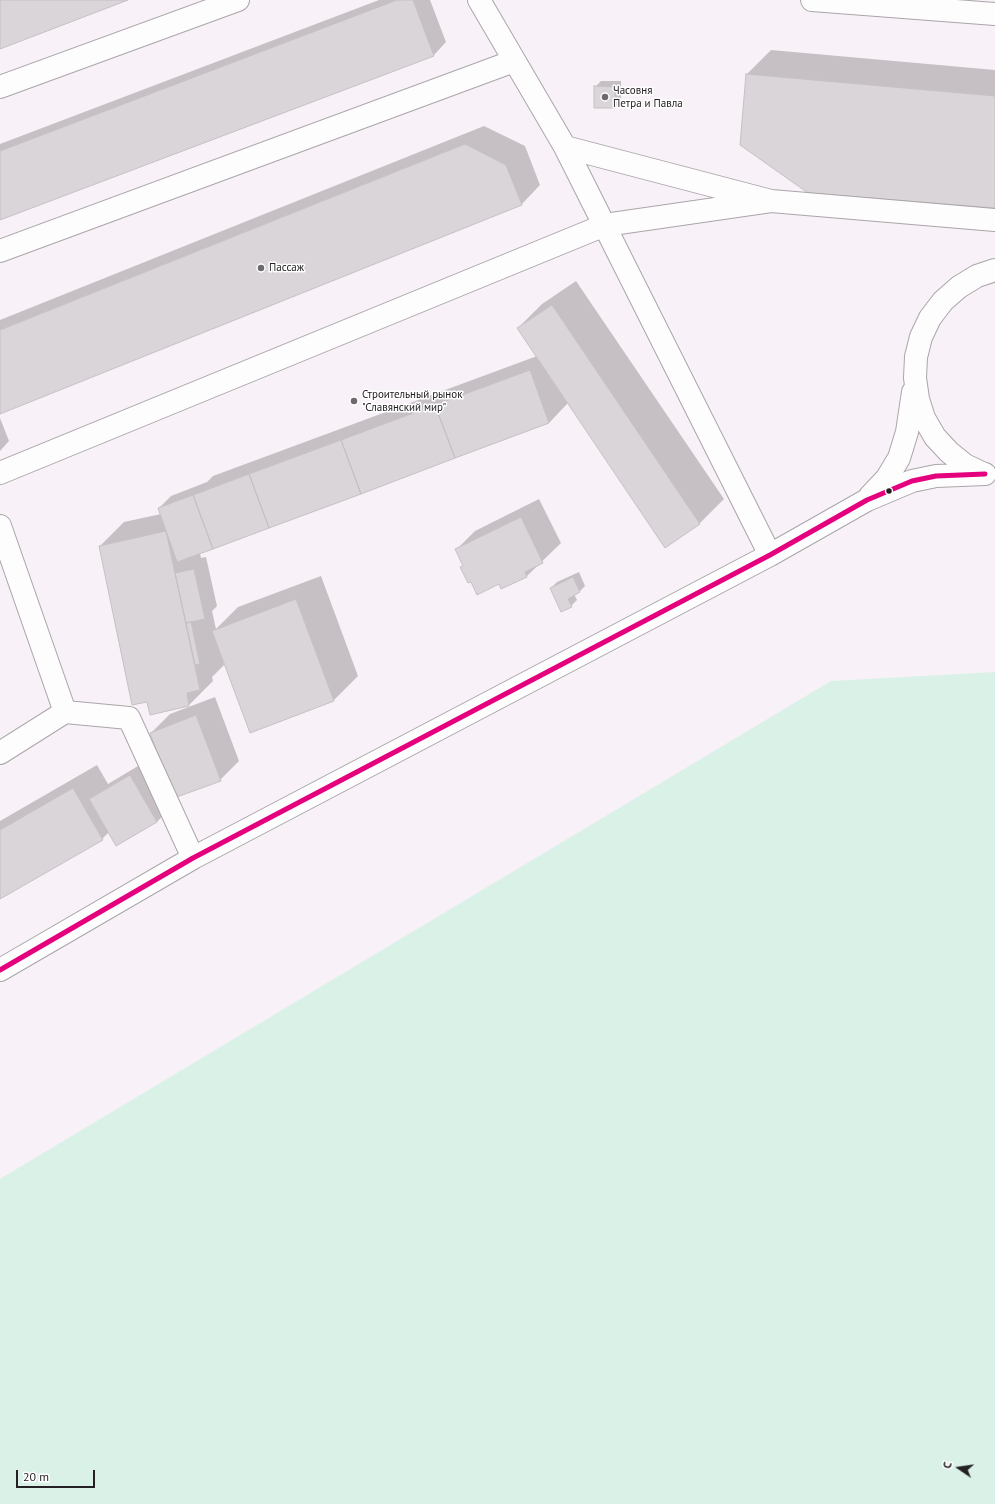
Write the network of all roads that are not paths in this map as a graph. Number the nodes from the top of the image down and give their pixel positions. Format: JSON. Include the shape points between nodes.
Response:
{"nodes":[{"id":1,"x":238,"y":0,"type":"edge"},
{"id":2,"x":479,"y":0,"type":"edge"},
{"id":3,"x":812,"y":0,"type":"edge"},
{"id":4,"x":995,"y":14,"type":"edge"},
{"id":5,"x":514,"y":60,"type":"junction"},
{"id":6,"x":0,"y":87,"type":"edge"},
{"id":7,"x":565,"y":147,"type":"junction"},
{"id":8,"x":771,"y":201,"type":"junction"},
{"id":9,"x":995,"y":220,"type":"edge"},
{"id":10,"x":605,"y":225,"type":"junction"},
{"id":11,"x":0,"y":251,"type":"edge"},
{"id":12,"x":995,"y":270,"type":"edge"},
{"id":13,"x":915,"y":378,"type":"junction"},
{"id":14,"x":0,"y":473,"type":"edge"},
{"id":15,"x":990,"y":476,"type":"edge"},
{"id":16,"x":867,"y":500,"type":"junction"},
{"id":17,"x":0,"y":526,"type":"edge"},
{"id":18,"x":770,"y":555,"type":"junction"},
{"id":19,"x":65,"y":712,"type":"junction"},
{"id":20,"x":0,"y":753,"type":"edge"},
{"id":21,"x":193,"y":858,"type":"junction"},
{"id":22,"x":0,"y":970,"type":"edge"}],
"edges":[{"from":1,"to":6,"type":"street"},
{"from":2,"to":5,"type":"street"},
{"from":3,"to":4,"type":"street"},
{"from":5,"to":7,"type":"street"},
{"from":5,"to":11,"type":"street"},
{"from":7,"to":8,"type":"street"},
{"from":7,"to":10,"type":"street"},
{"from":8,"to":9,"type":"street"},
{"from":8,"to":10,"type":"street"},
{"from":10,"to":14,"type":"street"},
{"from":10,"to":18,"type":"street"},
{"from":12,"to":13,"type":"street","via":[[977,276],[959,287],[943,301],[930,318],[921,337],[916,357]]},
{"from":13,"to":15,"type":"street","via":[[922,412],[935,437],[966,465]]},
{"from":13,"to":16,"type":"street","via":[[907,432],[899,458],[887,478]]},
{"from":15,"to":16,"type":"street","via":[[936,476],[912,481]]},
{"from":16,"to":18,"type":"street"},
{"from":17,"to":19,"type":"street"},
{"from":18,"to":21,"type":"street"},
{"from":19,"to":20,"type":"street"},
{"from":19,"to":21,"type":"street","via":[[129,718]]},
{"from":21,"to":22,"type":"street"}]}
